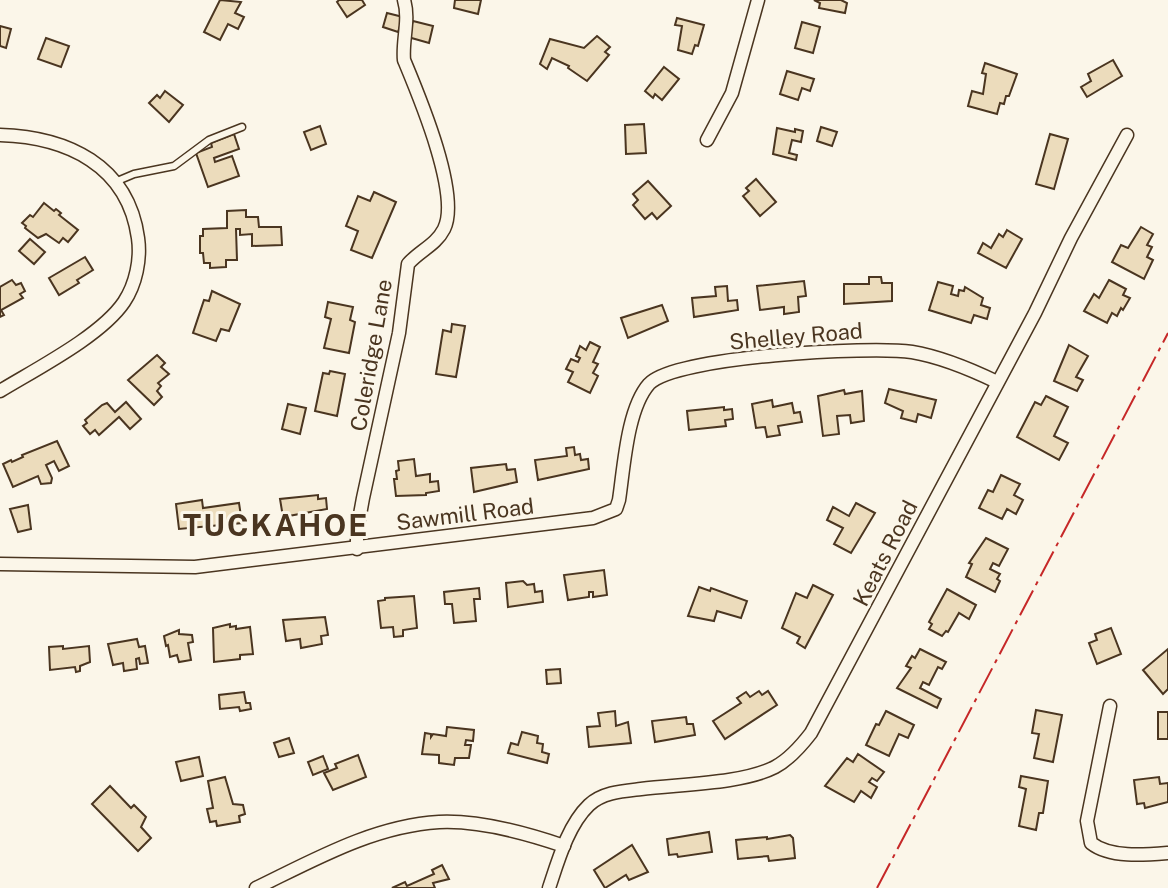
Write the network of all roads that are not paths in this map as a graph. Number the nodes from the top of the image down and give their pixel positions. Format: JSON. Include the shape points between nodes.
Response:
{"nodes":[{"id":1,"x":404,"y":0,"type":"edge"},
{"id":2,"x":758,"y":0,"type":"edge"},
{"id":3,"x":242,"y":127,"type":"dead end"},
{"id":4,"x":0,"y":135,"type":"edge"},
{"id":5,"x":1127,"y":135,"type":"dead end"},
{"id":6,"x":707,"y":140,"type":"dead end"},
{"id":7,"x":115,"y":182,"type":"junction"},
{"id":8,"x":997,"y":382,"type":"junction"},
{"id":9,"x":0,"y":391,"type":"edge"},
{"id":10,"x":630,"y":431,"type":"joint"},
{"id":11,"x":357,"y":549,"type":"junction"},
{"id":12,"x":0,"y":564,"type":"edge"},
{"id":13,"x":1110,"y":706,"type":"dead end"},
{"id":14,"x":564,"y":846,"type":"junction"},
{"id":15,"x":1168,"y":853,"type":"edge"},
{"id":16,"x":256,"y":888,"type":"edge"},
{"id":17,"x":549,"y":888,"type":"edge"}],
"edges":[{"from":1,"to":11,"type":"street","name":"Coleridge Lane","via":[[404,60],[438,155],[449,213],[444,231],[408,264]]},
{"from":2,"to":6,"type":"street","via":[[732,93]]},
{"from":3,"to":7,"type":"lane","via":[[209,140],[174,166]]},
{"from":4,"to":7,"type":"street","via":[[61,144]]},
{"from":5,"to":8,"type":"street","name":"Keats Road"},
{"from":7,"to":9,"type":"street","via":[[136,222],[139,245],[127,297],[105,323]]},
{"from":8,"to":10,"type":"street","name":"Shelley Road","via":[[938,358],[895,350],[722,363],[656,377],[640,396]]},
{"from":8,"to":14,"type":"street","name":"Keats Road","via":[[823,714],[797,751],[777,766],[746,777],[606,795],[581,815]]},
{"from":10,"to":11,"type":"street","name":"Sawmill Road","via":[[619,500],[608,513]]},
{"from":11,"to":12,"type":"street","name":"Sawmill Road","via":[[195,567]]},
{"from":13,"to":15,"type":"street","via":[[1087,821],[1091,843],[1123,854]]},
{"from":14,"to":16,"type":"street","via":[[459,822],[419,824],[362,839]]},
{"from":14,"to":17,"type":"street","name":"Keats Road"}]}
